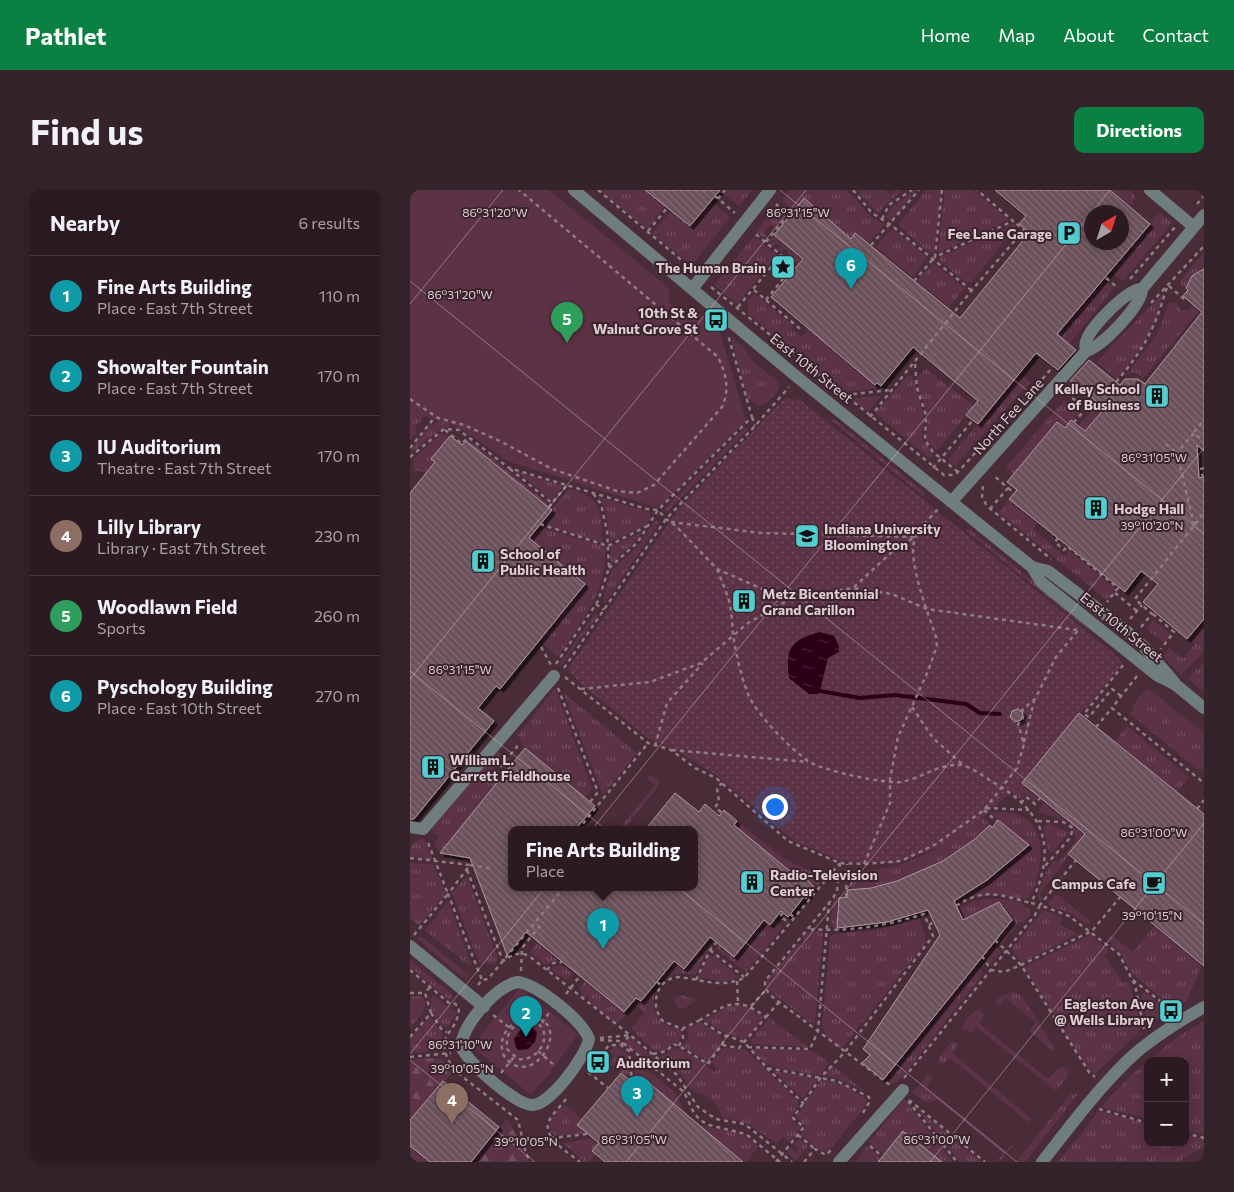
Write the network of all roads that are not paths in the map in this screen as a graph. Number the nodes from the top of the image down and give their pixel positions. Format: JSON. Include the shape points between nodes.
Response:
{"nodes":[{"id":1,"x":574,"y":190,"type":"edge"},
{"id":2,"x":770,"y":190,"type":"edge"},
{"id":3,"x":1150,"y":190,"type":"edge"},
{"id":4,"x":1204,"y":215,"type":"edge"},
{"id":5,"x":1194,"y":228,"type":"junction"},
{"id":6,"x":692,"y":289,"type":"junction"},
{"id":7,"x":952,"y":501,"type":"junction"},
{"id":8,"x":555,"y":671,"type":"road end"},
{"id":9,"x":1204,"y":708,"type":"edge"},
{"id":10,"x":416,"y":828,"type":"edge"},
{"id":11,"x":410,"y":946,"type":"edge"},
{"id":12,"x":484,"y":1007,"type":"junction"},
{"id":13,"x":1204,"y":1007,"type":"edge"},
{"id":14,"x":899,"y":1086,"type":"road end"},
{"id":15,"x":839,"y":1162,"type":"edge"},
{"id":16,"x":1042,"y":1162,"type":"edge"}],
"edges":[{"from":1,"to":6,"type":"street","name":"East 10th Street"},
{"from":2,"to":6,"type":"street"},
{"from":3,"to":5,"type":"street"},
{"from":4,"to":5,"type":"street","name":"North Fee Lane"},
{"from":5,"to":7,"type":"street","name":"North Fee Lane","via":[[1142,289],[1132,310],[1100,345],[1086,351]]},
{"from":6,"to":7,"type":"street","name":"East 10th Street"},
{"from":7,"to":9,"type":"street","name":"East 10th Street","via":[[1032,567],[1041,582],[1158,676],[1176,685]]},
{"from":8,"to":10,"type":"street"},
{"from":11,"to":12,"type":"street"},
{"from":12,"to":12,"type":"street","via":[[498,990],[520,982],[535,988],[585,1030],[589,1039],[583,1056],[543,1102],[525,1104],[463,1053],[462,1037]]},
{"from":13,"to":16,"type":"street","via":[[1124,1063]]},
{"from":14,"to":15,"type":"street"}]}
